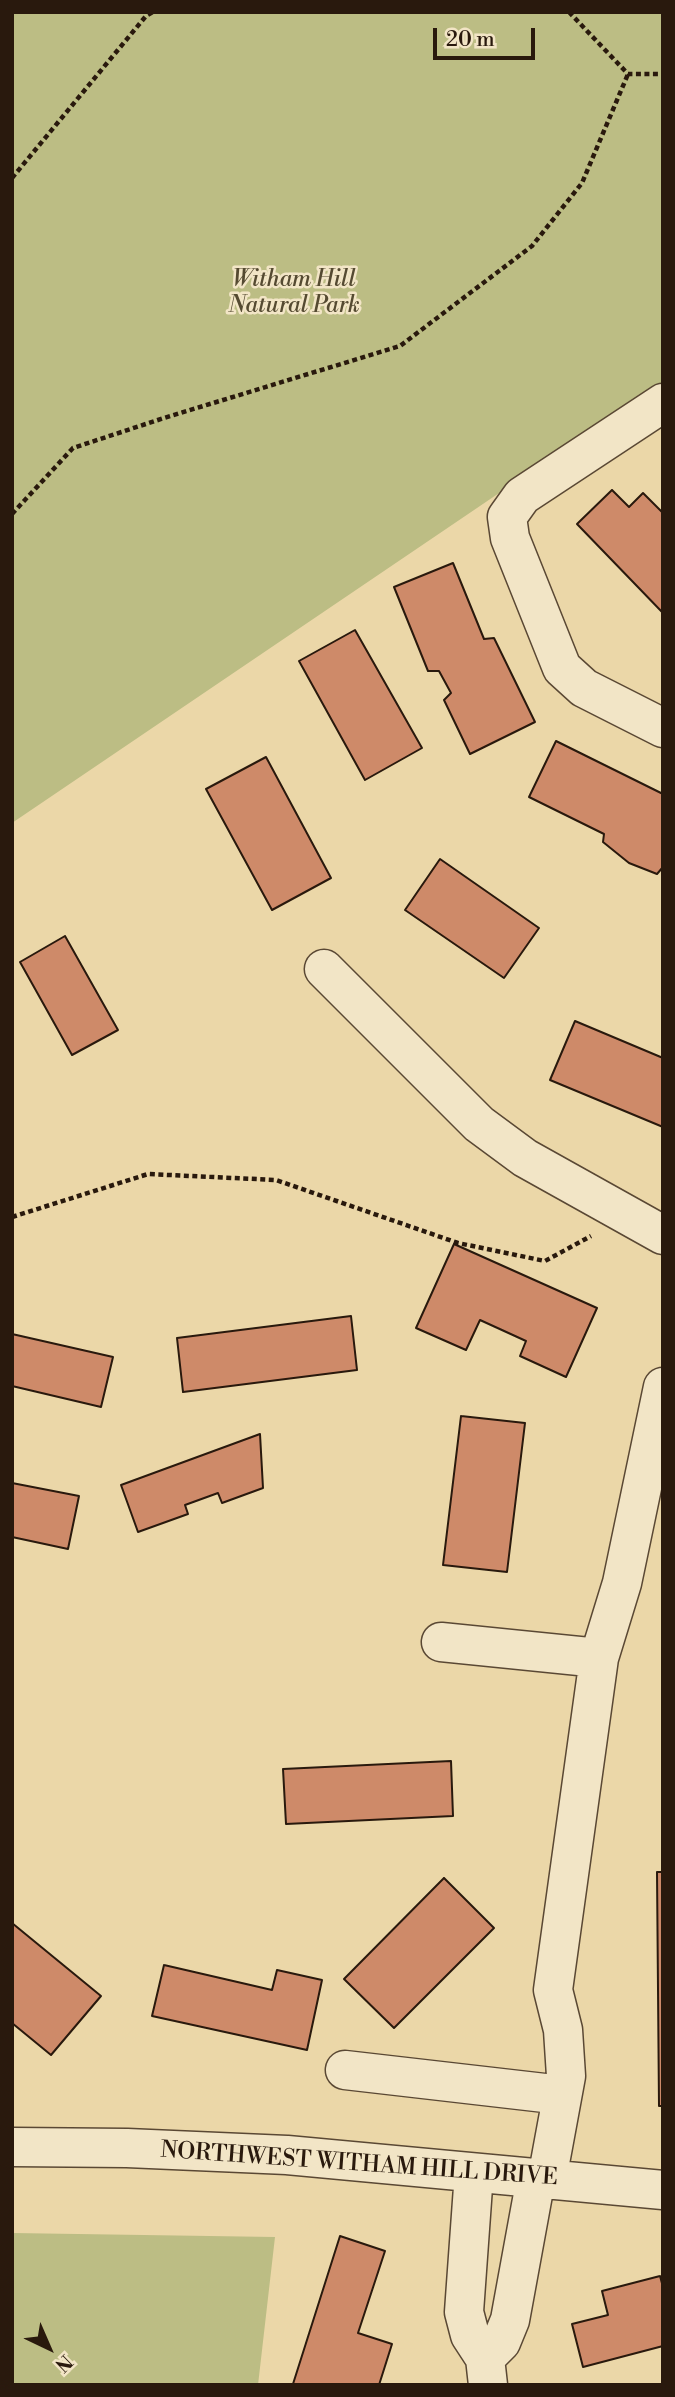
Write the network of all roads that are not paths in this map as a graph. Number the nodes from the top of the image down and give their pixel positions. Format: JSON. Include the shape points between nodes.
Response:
{"nodes":[{"id":1,"x":663,"y":404,"type":"edge"},
{"id":2,"x":663,"y":728,"type":"edge"},
{"id":3,"x":324,"y":969,"type":"dead end"},
{"id":4,"x":663,"y":1235,"type":"edge"},
{"id":5,"x":663,"y":1387,"type":"edge"},
{"id":6,"x":441,"y":1642,"type":"dead end"},
{"id":7,"x":599,"y":1658,"type":"junction"},
{"id":8,"x":345,"y":2070,"type":"dead end"},
{"id":9,"x":562,"y":2095,"type":"junction"},
{"id":10,"x":12,"y":2147,"type":"edge"},
{"id":11,"x":474,"y":2173,"type":"junction"},
{"id":12,"x":541,"y":2179,"type":"junction"},
{"id":13,"x":663,"y":2190,"type":"edge"},
{"id":14,"x":487,"y":2371,"type":"edge"}],
"edges":[{"from":1,"to":2,"type":"street","via":[[522,496],[507,517],[510,538],[562,668],[584,688]]},
{"from":3,"to":4,"type":"street","via":[[479,1124],[525,1158]]},
{"from":5,"to":7,"type":"street","via":[[622,1583]]},
{"from":6,"to":7,"type":"street"},
{"from":7,"to":9,"type":"street","via":[[553,1990],[563,2029],[566,2076]]},
{"from":8,"to":9,"type":"street"},
{"from":9,"to":12,"type":"street"},
{"from":10,"to":11,"type":"street","name":"NORTHWEST WITHAM HILL DRIVE","via":[[287,2155]]},
{"from":11,"to":12,"type":"street","name":"NORTHWEST WITHAM HILL DRIVE"},
{"from":11,"to":14,"type":"street","via":[[464,2312]]},
{"from":12,"to":13,"type":"street","name":"NORTHWEST WITHAM HILL DRIVE"},
{"from":12,"to":14,"type":"street","via":[[510,2320]]}]}
